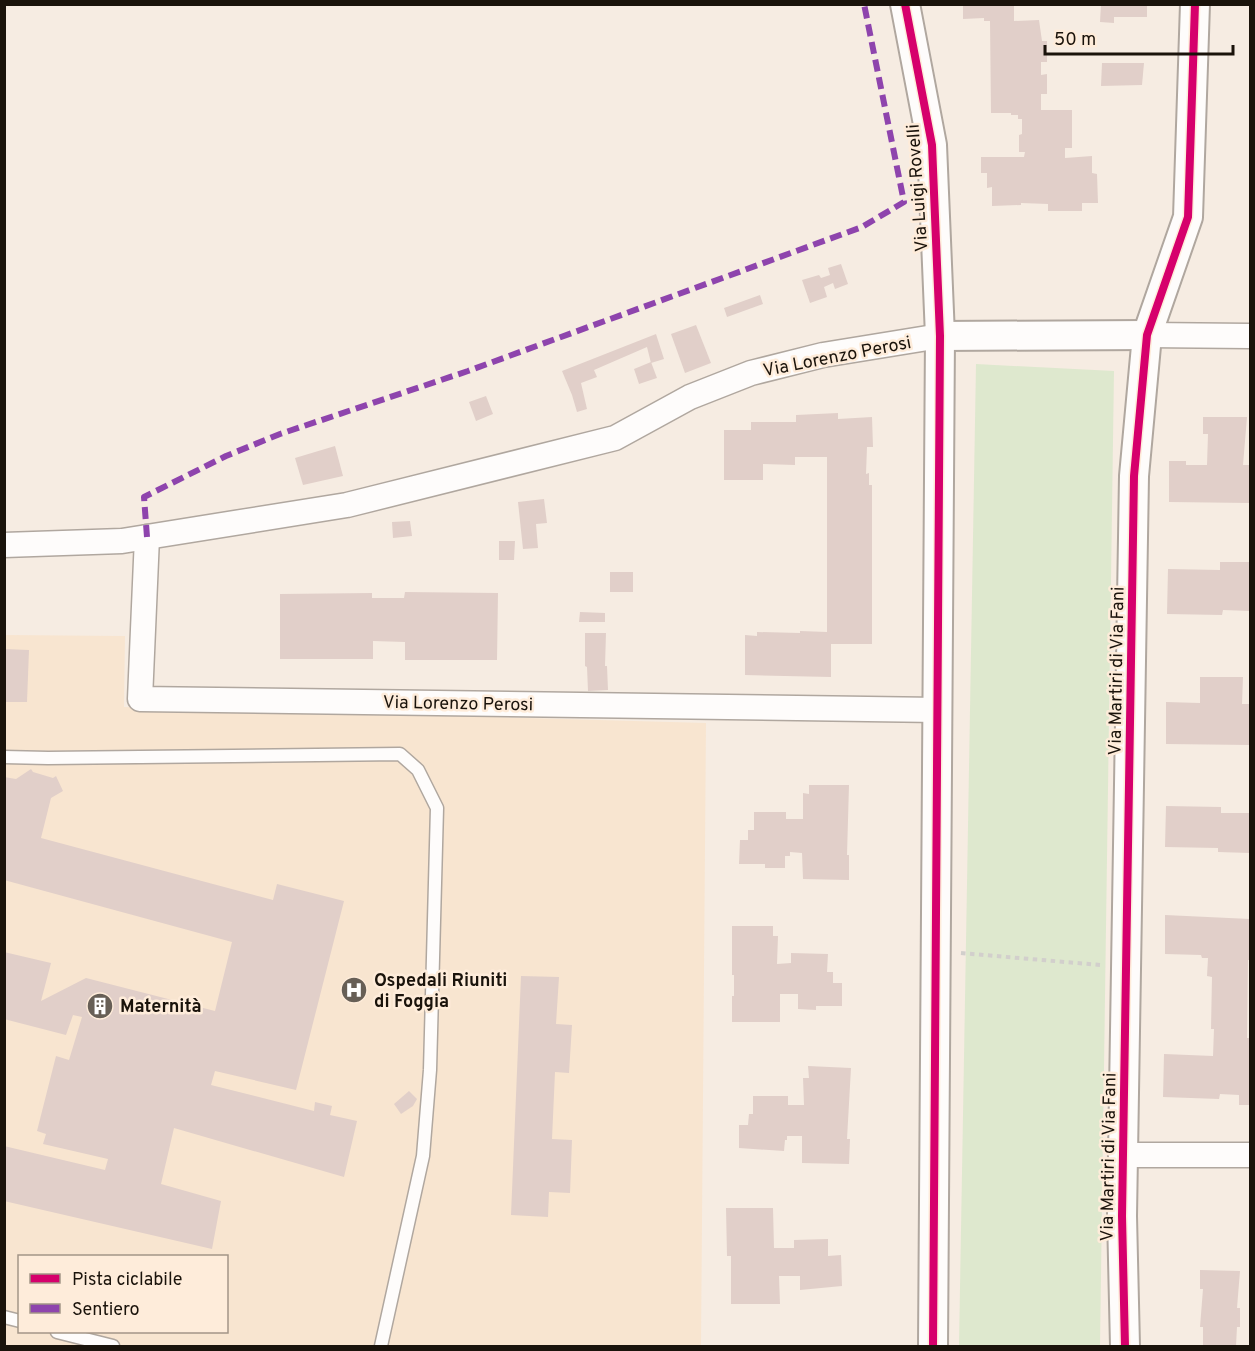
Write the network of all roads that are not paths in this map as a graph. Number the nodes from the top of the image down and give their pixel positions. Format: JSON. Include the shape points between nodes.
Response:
{"nodes":[{"id":1,"x":905,"y":4,"type":"edge"},
{"id":2,"x":1195,"y":4,"type":"edge"},
{"id":3,"x":1147,"y":335,"type":"junction"},
{"id":4,"x":940,"y":336,"type":"junction"},
{"id":5,"x":1251,"y":336,"type":"edge"},
{"id":6,"x":147,"y":537,"type":"junction"},
{"id":7,"x":4,"y":545,"type":"edge"},
{"id":8,"x":938,"y":710,"type":"junction"},
{"id":9,"x":4,"y":757,"type":"edge"},
{"id":10,"x":1123,"y":1155,"type":"junction"},
{"id":11,"x":1251,"y":1155,"type":"edge"},
{"id":12,"x":61,"y":1333,"type":"edge"},
{"id":13,"x":113,"y":1347,"type":"edge"},
{"id":14,"x":381,"y":1347,"type":"edge"},
{"id":15,"x":933,"y":1347,"type":"edge"},
{"id":16,"x":1125,"y":1347,"type":"edge"}],
"edges":[{"from":1,"to":4,"type":"street","name":"Via Luigi Rovelli","via":[[932,145]]},
{"from":2,"to":3,"type":"street","name":"Via Martiri di Via Fani","via":[[1188,217]]},
{"from":3,"to":4,"type":"street"},
{"from":3,"to":5,"type":"street"},
{"from":3,"to":10,"type":"street","name":"Via Martiri di Via Fani","via":[[1134,476]]},
{"from":4,"to":6,"type":"street","name":"Via Lorenzo Perosi","via":[[823,355],[751,373],[690,397],[615,438],[347,505]]},
{"from":4,"to":8,"type":"street"},
{"from":6,"to":7,"type":"street","name":"Via Lorenzo Perosi"},
{"from":6,"to":8,"type":"street","name":"Via Lorenzo Perosi","via":[[140,699]]},
{"from":8,"to":15,"type":"street"},
{"from":9,"to":14,"type":"lane","via":[[400,754],[418,770],[436,808],[430,1070],[423,1156]]},
{"from":10,"to":11,"type":"street"},
{"from":10,"to":16,"type":"street","name":"Via Martiri di Via Fani"},
{"from":12,"to":13,"type":"lane"}]}
